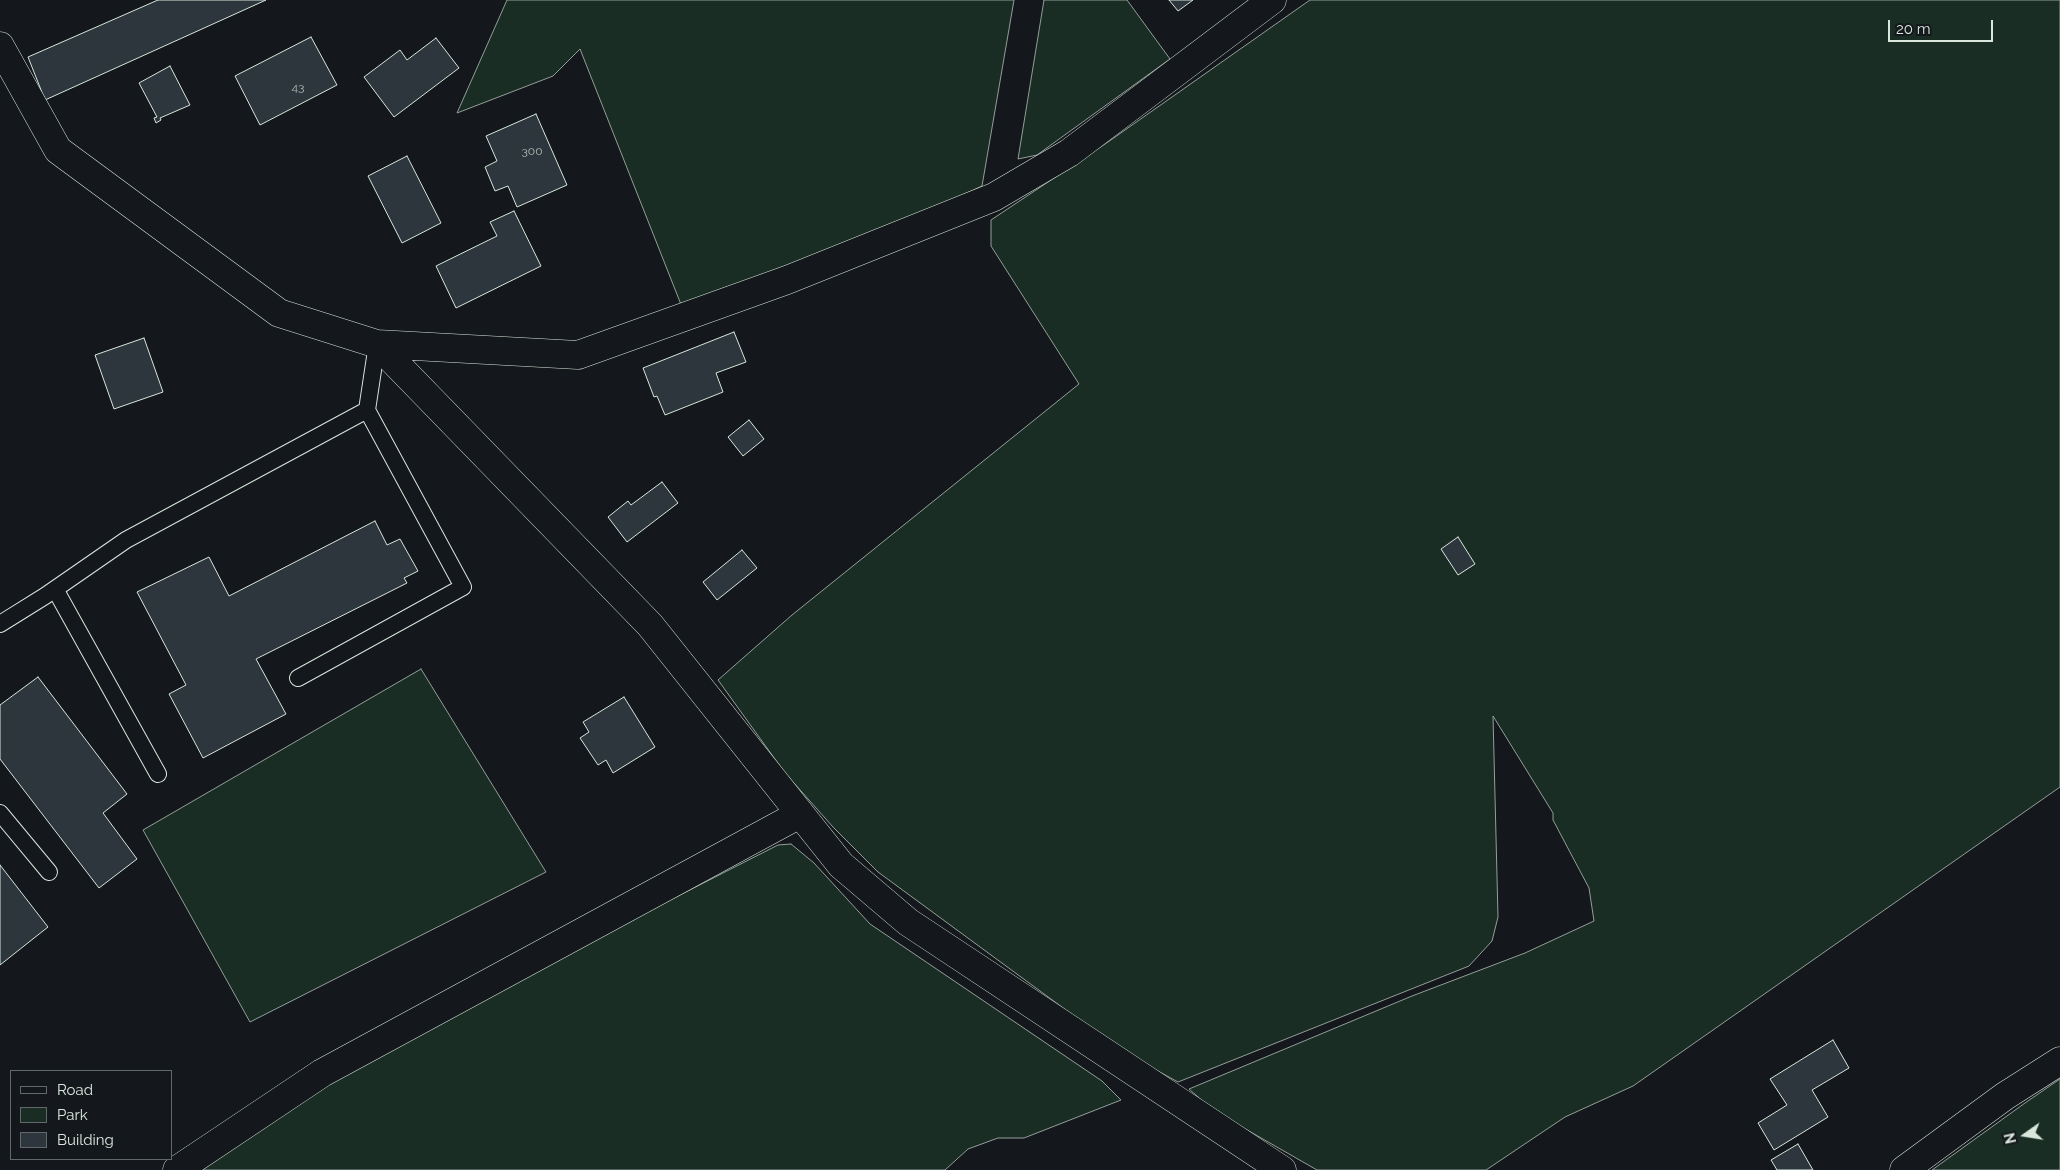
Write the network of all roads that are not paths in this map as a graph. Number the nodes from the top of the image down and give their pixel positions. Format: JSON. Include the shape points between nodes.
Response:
{"nodes":[{"id":1,"x":1272,"y":0,"type":"edge"},
{"id":2,"x":0,"y":46,"type":"edge"},
{"id":3,"x":377,"y":344,"type":"junction"},
{"id":4,"x":367,"y":410,"type":"junction"},
{"id":5,"x":56,"y":589,"type":"junction"},
{"id":6,"x":0,"y":624,"type":"edge"},
{"id":7,"x":298,"y":678,"type":"dead end"},
{"id":8,"x":158,"y":774,"type":"dead end"},
{"id":9,"x":0,"y":813,"type":"edge"},
{"id":10,"x":800,"y":814,"type":"junction"},
{"id":11,"x":49,"y":872,"type":"dead end"},
{"id":12,"x":2060,"y":1061,"type":"edge"},
{"id":13,"x":177,"y":1170,"type":"edge"},
{"id":14,"x":1282,"y":1170,"type":"edge"},
{"id":15,"x":1904,"y":1170,"type":"edge"}],
"edges":[{"from":1,"to":3,"type":"street","via":[[1069,153],[994,197],[787,280],[578,355]]},
{"from":2,"to":3,"type":"street","via":[[58,150],[279,313]]},
{"from":3,"to":4,"type":"lane"},
{"from":3,"to":10,"type":"street","via":[[650,625]]},
{"from":4,"to":5,"type":"lane","via":[[126,540]]},
{"from":4,"to":7,"type":"lane","via":[[463,587]]},
{"from":5,"to":6,"type":"lane"},
{"from":5,"to":8,"type":"lane"},
{"from":9,"to":11,"type":"lane"},
{"from":10,"to":13,"type":"street","via":[[322,1073]]},
{"from":10,"to":14,"type":"street","via":[[841,865],[908,922]]},
{"from":12,"to":15,"type":"street","via":[[2005,1096]]}]}
